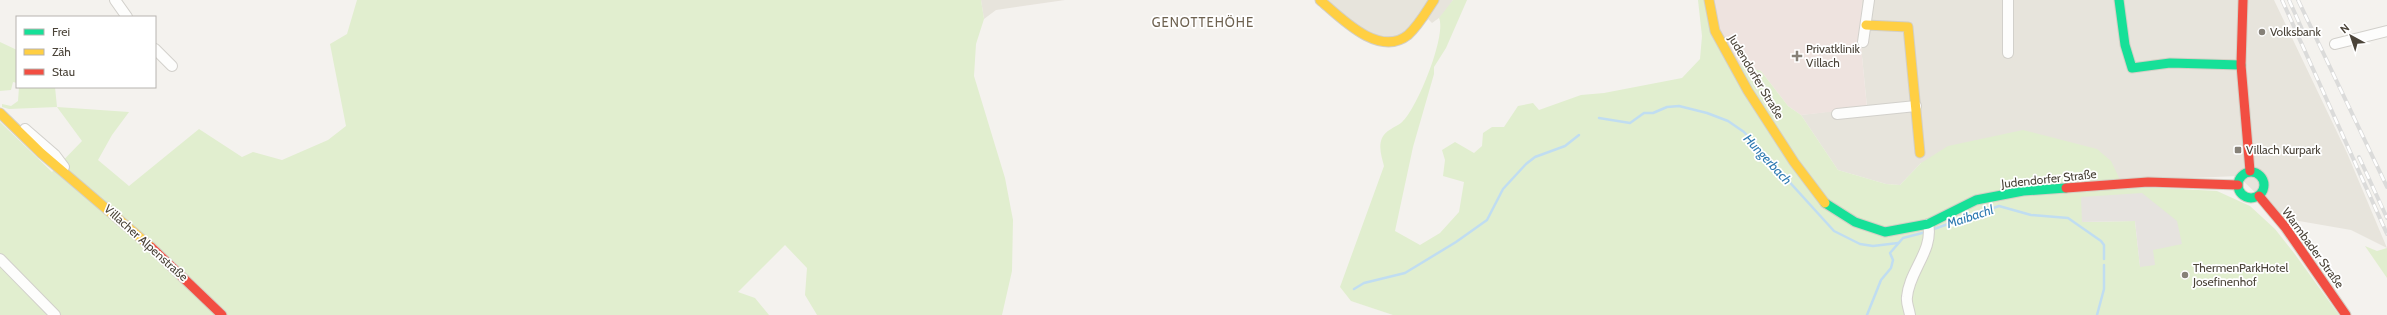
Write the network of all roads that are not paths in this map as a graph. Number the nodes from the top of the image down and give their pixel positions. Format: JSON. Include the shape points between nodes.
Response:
{"nodes":[{"id":1,"x":115,"y":0,"type":"edge"},
{"id":2,"x":1320,"y":0,"type":"edge"},
{"id":3,"x":1434,"y":0,"type":"edge"},
{"id":4,"x":1709,"y":0,"type":"edge"},
{"id":5,"x":1869,"y":0,"type":"edge"},
{"id":6,"x":2008,"y":0,"type":"edge"},
{"id":7,"x":2119,"y":0,"type":"edge"},
{"id":8,"x":2243,"y":0,"type":"edge"},
{"id":9,"x":125,"y":16,"type":"edge"},
{"id":10,"x":1866,"y":25,"type":"junction"},
{"id":11,"x":2387,"y":31,"type":"edge"},
{"id":12,"x":1863,"y":42,"type":"dead end"},
{"id":13,"x":2335,"y":44,"type":"dead end"},
{"id":14,"x":156,"y":50,"type":"edge"},
{"id":15,"x":2008,"y":53,"type":"dead end"},
{"id":16,"x":2241,"y":65,"type":"junction"},
{"id":17,"x":172,"y":66,"type":"dead end"},
{"id":18,"x":1916,"y":106,"type":"junction"},
{"id":19,"x":0,"y":113,"type":"edge"},
{"id":20,"x":1837,"y":114,"type":"dead end"},
{"id":21,"x":8,"y":120,"type":"joint"},
{"id":22,"x":1920,"y":152,"type":"dead end"},
{"id":23,"x":2250,"y":171,"type":"junction"},
{"id":24,"x":68,"y":174,"type":"joint"},
{"id":25,"x":2238,"y":185,"type":"junction"},
{"id":26,"x":2259,"y":196,"type":"junction"},
{"id":27,"x":1929,"y":229,"type":"junction"},
{"id":28,"x":0,"y":258,"type":"edge"},
{"id":29,"x":55,"y":315,"type":"edge"},
{"id":30,"x":222,"y":315,"type":"edge"},
{"id":31,"x":1910,"y":315,"type":"edge"},
{"id":32,"x":2346,"y":315,"type":"edge"}],
"edges":[{"from":1,"to":9,"type":"street"},
{"from":2,"to":3,"type":"street","via":[[1356,30],[1374,39],[1388,42],[1399,40],[1415,30]]},
{"from":4,"to":27,"type":"street","name":"Judendorfer Straße","via":[[1715,31],[1748,91],[1794,162],[1827,205],[1855,222],[1885,232]]},
{"from":5,"to":10,"type":"street"},
{"from":6,"to":15,"type":"street"},
{"from":7,"to":16,"type":"street","via":[[2125,45],[2132,68],[2170,63]]},
{"from":8,"to":16,"type":"street"},
{"from":10,"to":12,"type":"street"},
{"from":10,"to":18,"type":"street","via":[[1908,27]]},
{"from":11,"to":13,"type":"street"},
{"from":14,"to":17,"type":"street"},
{"from":16,"to":23,"type":"street"},
{"from":18,"to":20,"type":"street"},
{"from":18,"to":22,"type":"street"},
{"from":19,"to":21,"type":"street","name":"Villacher Alpenstraße"},
{"from":21,"to":24,"type":"street","name":"Villacher Alpenstraße","via":[[27,130],[55,155]]},
{"from":23,"to":25,"type":"street","via":[[2243,174]]},
{"from":23,"to":26,"type":"street","via":[[2264,180],[2264,189]]},
{"from":24,"to":30,"type":"street","name":"Villacher Alpenstraße","via":[[172,264]]},
{"from":25,"to":26,"type":"street","via":[[2240,192],[2246,197]]},
{"from":25,"to":27,"type":"street","name":"Judendorfer Straße","via":[[2148,182],[2023,191],[1976,200]]},
{"from":26,"to":32,"type":"street","name":"Warmbader Straße","via":[[2285,227]]},
{"from":27,"to":31,"type":"street","via":[[1930,240],[1913,274],[1907,298]]},
{"from":28,"to":29,"type":"street"}]}
